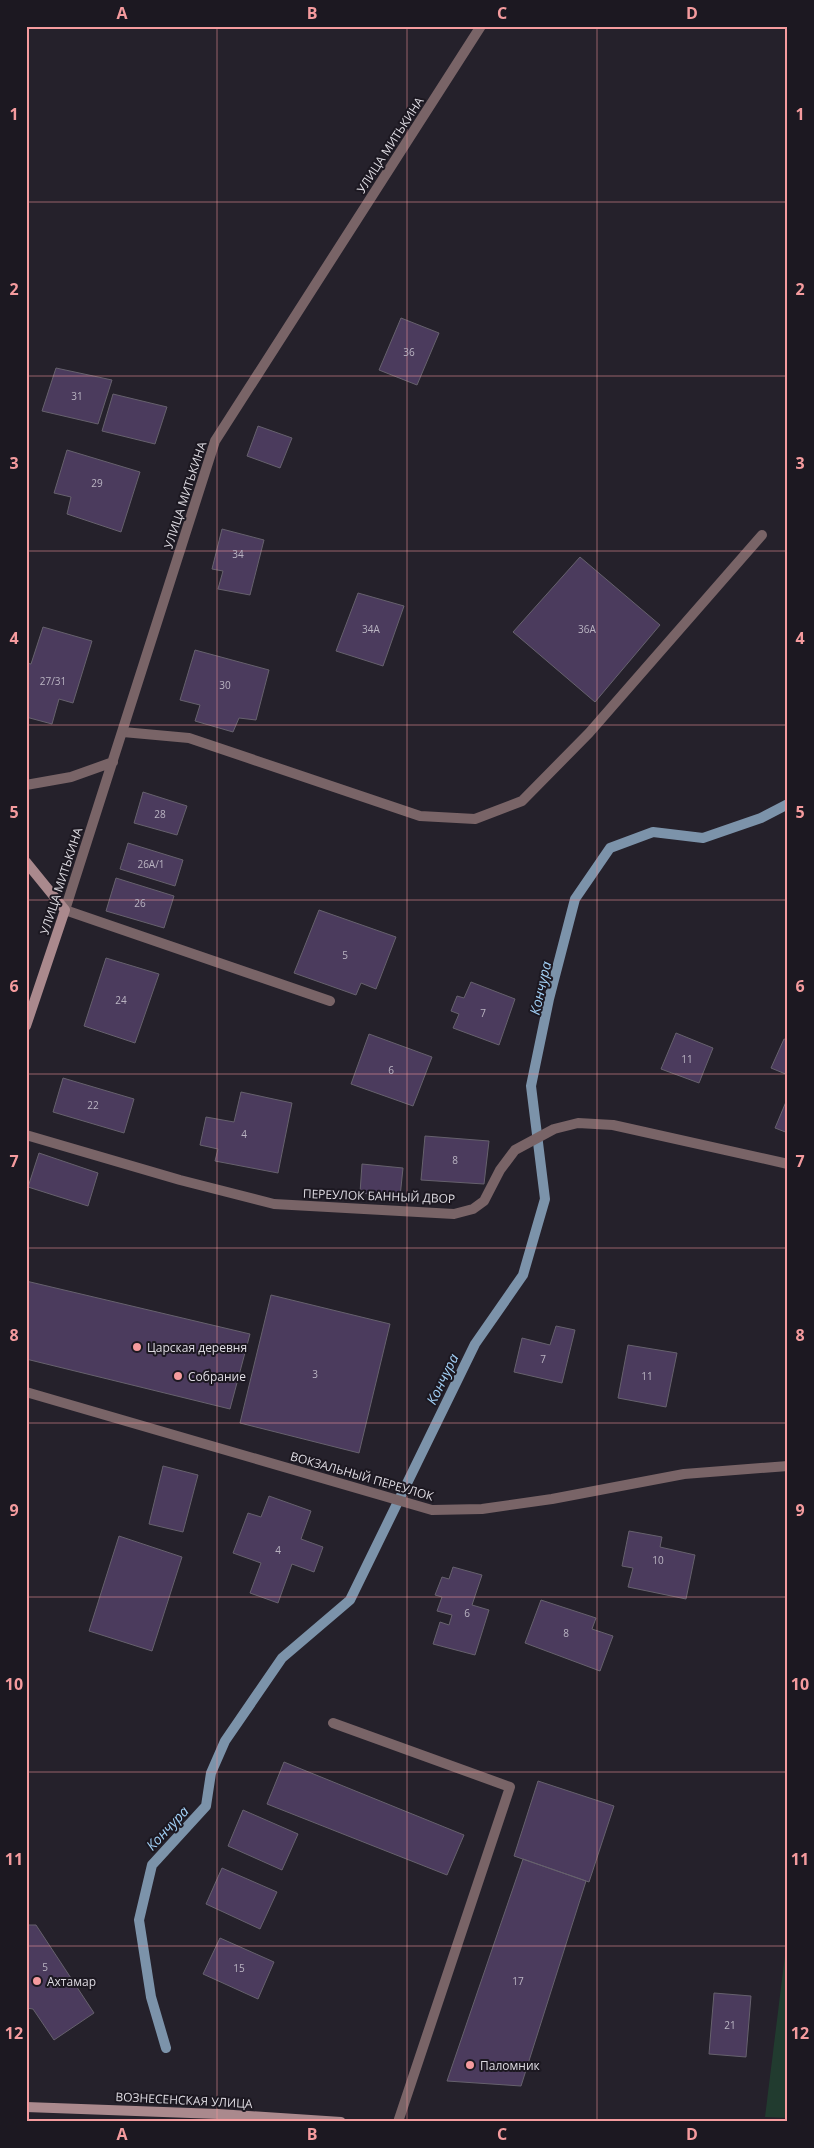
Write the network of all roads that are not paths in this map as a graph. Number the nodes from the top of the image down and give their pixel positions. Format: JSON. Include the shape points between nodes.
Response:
{"nodes":[{"id":1,"x":481,"y":26,"type":"edge"},
{"id":2,"x":762,"y":535,"type":"dead end"},
{"id":3,"x":123,"y":732,"type":"junction"},
{"id":4,"x":113,"y":762,"type":"junction"},
{"id":5,"x":26,"y":785,"type":"edge"},
{"id":6,"x":26,"y":862,"type":"edge"},
{"id":7,"x":65,"y":910,"type":"junction"},
{"id":8,"x":330,"y":1001,"type":"dead end"},
{"id":9,"x":26,"y":1026,"type":"edge"},
{"id":10,"x":26,"y":1135,"type":"edge"},
{"id":11,"x":788,"y":1164,"type":"edge"},
{"id":12,"x":26,"y":1392,"type":"edge"},
{"id":13,"x":788,"y":1466,"type":"edge"},
{"id":14,"x":333,"y":1723,"type":"dead end"},
{"id":15,"x":26,"y":2107,"type":"edge"},
{"id":16,"x":341,"y":2122,"type":"edge"},
{"id":17,"x":398,"y":2122,"type":"edge"}],
"edges":[{"from":1,"to":3,"type":"street","name":"УЛИЦА МИТЬКИНА","via":[[215,441]]},
{"from":2,"to":3,"type":"street","via":[[589,733],[522,801],[475,820],[420,816],[189,738]]},
{"from":3,"to":4,"type":"street","name":"УЛИЦА МИТЬКИНА"},
{"from":4,"to":5,"type":"street","via":[[71,777]]},
{"from":4,"to":7,"type":"street","name":"УЛИЦА МИТЬКИНА"},
{"from":6,"to":7,"type":"street"},
{"from":7,"to":8,"type":"street"},
{"from":7,"to":9,"type":"street","name":"УЛИЦА МИТЬКИНА"},
{"from":10,"to":11,"type":"street","name":"ПЕРЕУЛОК БАННЫЙ ДВОР","via":[[274,1204],[454,1214],[473,1209],[484,1201],[515,1150],[554,1129],[578,1123],[613,1125]]},
{"from":12,"to":13,"type":"street","name":"ВОКЗАЛЬНЫЙ ПЕРЕУЛОК","via":[[432,1510],[482,1508],[552,1498],[684,1474]]},
{"from":14,"to":17,"type":"street","via":[[510,1787]]},
{"from":15,"to":16,"type":"street","name":"ВОЗНЕСЕНСКАЯ УЛИЦА"}]}
